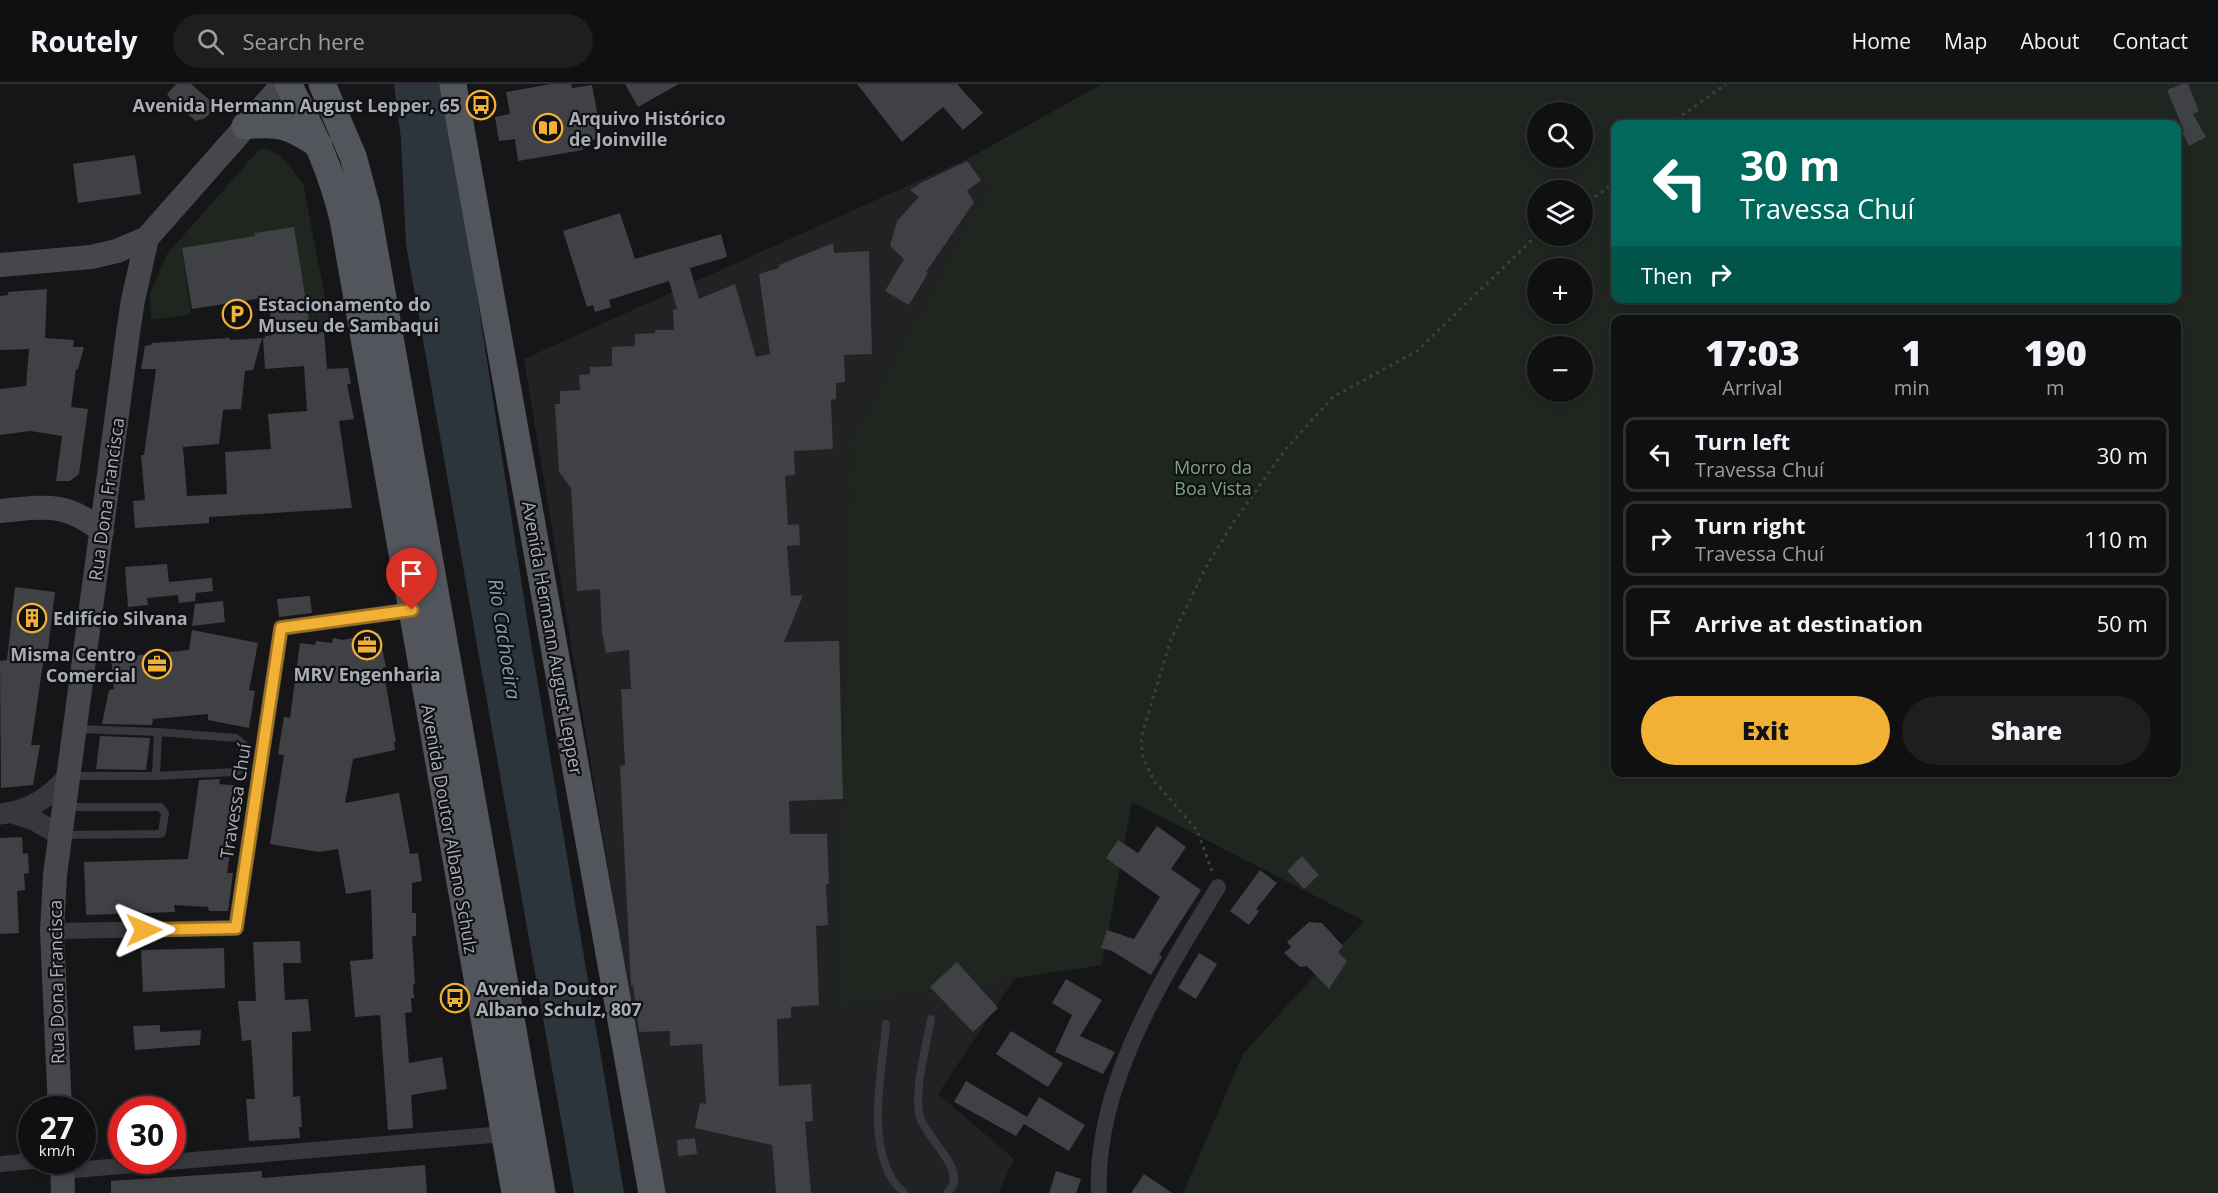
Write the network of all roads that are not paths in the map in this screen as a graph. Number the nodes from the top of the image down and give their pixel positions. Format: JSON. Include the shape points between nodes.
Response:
{"nodes":[{"id":1,"x":285,"y":84,"type":"edge"},
{"id":2,"x":322,"y":84,"type":"edge"},
{"id":3,"x":453,"y":84,"type":"edge"},
{"id":4,"x":245,"y":126,"type":"junction"},
{"id":5,"x":319,"y":145,"type":"junction"},
{"id":6,"x":147,"y":238,"type":"junction"},
{"id":7,"x":0,"y":265,"type":"edge"},
{"id":8,"x":0,"y":511,"type":"edge"},
{"id":9,"x":102,"y":531,"type":"junction"},
{"id":10,"x":412,"y":610,"type":"junction"},
{"id":11,"x":75,"y":729,"type":"junction"},
{"id":12,"x":158,"y":732,"type":"junction"},
{"id":13,"x":68,"y":776,"type":"junction"},
{"id":14,"x":156,"y":776,"type":"junction"},
{"id":15,"x":63,"y":807,"type":"junction"},
{"id":16,"x":6,"y":813,"type":"edge"},
{"id":17,"x":60,"y":836,"type":"junction"},
{"id":18,"x":1218,"y":887,"type":"road end"},
{"id":19,"x":52,"y":931,"type":"junction"},
{"id":20,"x":931,"y":1019,"type":"dead end"},
{"id":21,"x":886,"y":1024,"type":"dead end"},
{"id":22,"x":59,"y":1096,"type":"edge"},
{"id":23,"x":504,"y":1134,"type":"junction"},
{"id":24,"x":18,"y":1162,"type":"edge"},
{"id":25,"x":0,"y":1164,"type":"edge"},
{"id":26,"x":63,"y":1175,"type":"edge"},
{"id":27,"x":515,"y":1193,"type":"edge"},
{"id":28,"x":542,"y":1193,"type":"edge"},
{"id":29,"x":652,"y":1193,"type":"edge"},
{"id":30,"x":904,"y":1193,"type":"edge"},
{"id":31,"x":947,"y":1193,"type":"edge"},
{"id":32,"x":1099,"y":1193,"type":"edge"}],
"edges":[{"from":1,"to":4,"type":"main road","name":"Rua Dona Francisca"},
{"from":1,"to":5,"type":"main road","name":"Avenida Doutor Albano Schulz"},
{"from":2,"to":28,"type":"main road","name":"Avenida Doutor Albano Schulz","via":[[353,156],[367,208]]},
{"from":3,"to":29,"type":"main road","name":"Avenida Hermann August Lepper"},
{"from":4,"to":5,"type":"main road","via":[[283,126]]},
{"from":4,"to":6,"type":"main road","name":"Rua Dona Francisca"},
{"from":5,"to":10,"type":"main road","name":"Avenida Doutor Albano Schulz","via":[[343,219]]},
{"from":6,"to":7,"type":"main road","via":[[91,257]]},
{"from":6,"to":9,"type":"main road","name":"Rua Dona Francisca","via":[[133,300]]},
{"from":8,"to":9,"type":"main road","via":[[58,508],[85,518]]},
{"from":9,"to":11,"type":"main road","name":"Rua Dona Francisca"},
{"from":10,"to":19,"type":"street","name":"Travessa Chuí","via":[[281,628],[236,928]]},
{"from":10,"to":23,"type":"main road","name":"Avenida Doutor Albano Schulz"},
{"from":11,"to":12,"type":"lane"},
{"from":11,"to":13,"type":"main road","name":"Rua Dona Francisca"},
{"from":12,"to":14,"type":"lane"},
{"from":12,"to":14,"type":"lane","via":[[236,738],[244,744],[240,770]]},
{"from":13,"to":14,"type":"lane"},
{"from":13,"to":15,"type":"main road","name":"Rua Dona Francisca"},
{"from":13,"to":16,"type":"street","via":[[42,801]]},
{"from":15,"to":17,"type":"main road","name":"Rua Dona Francisca"},
{"from":15,"to":17,"type":"lane","via":[[160,807],[165,813],[164,829],[158,834]]},
{"from":16,"to":17,"type":"street","via":[[34,820]]},
{"from":17,"to":19,"type":"main road","name":"Rua Dona Francisca"},
{"from":18,"to":32,"type":"street","via":[[1158,987],[1122,1071],[1103,1130]]},
{"from":19,"to":22,"type":"main road","name":"Rua Dona Francisca"},
{"from":20,"to":31,"type":"lane","via":[[918,1098],[919,1115],[953,1168],[955,1179]]},
{"from":21,"to":30,"type":"lane","via":[[878,1118],[880,1146],[892,1179]]},
{"from":23,"to":26,"type":"street"},
{"from":23,"to":27,"type":"main road","name":"Avenida Doutor Albano Schulz"},
{"from":24,"to":25,"type":"street"}]}
